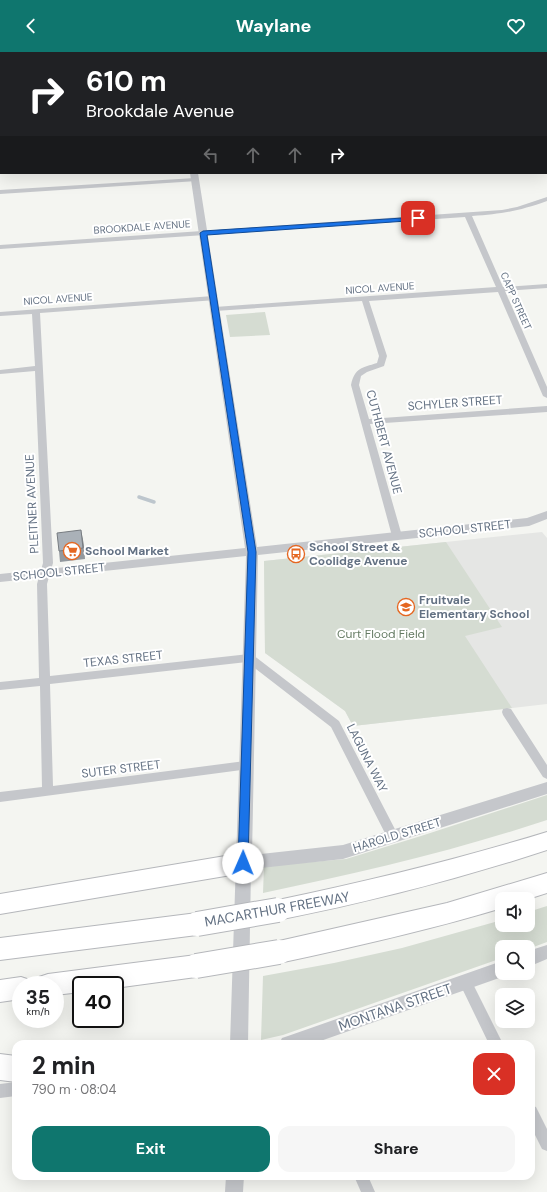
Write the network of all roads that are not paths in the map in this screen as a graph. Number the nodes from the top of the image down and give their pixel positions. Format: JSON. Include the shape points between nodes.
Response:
{"nodes":[{"id":1,"x":195,"y":177,"type":"edge"},
{"id":2,"x":0,"y":192,"type":"edge"},
{"id":3,"x":547,"y":199,"type":"edge"},
{"id":4,"x":468,"y":215,"type":"junction"},
{"id":5,"x":203,"y":233,"type":"junction"},
{"id":6,"x":0,"y":246,"type":"edge"},
{"id":7,"x":547,"y":286,"type":"edge"},
{"id":8,"x":499,"y":289,"type":"junction"},
{"id":9,"x":213,"y":298,"type":"junction"},
{"id":10,"x":365,"y":299,"type":"junction"},
{"id":11,"x":215,"y":309,"type":"junction"},
{"id":12,"x":36,"y":311,"type":"junction"},
{"id":13,"x":0,"y":314,"type":"edge"},
{"id":14,"x":39,"y":368,"type":"junction"},
{"id":15,"x":0,"y":372,"type":"edge"},
{"id":16,"x":547,"y":396,"type":"edge"},
{"id":17,"x":547,"y":409,"type":"edge"},
{"id":18,"x":365,"y":422,"type":"junction"},
{"id":19,"x":546,"y":517,"type":"edge"},
{"id":20,"x":397,"y":536,"type":"junction"},
{"id":21,"x":252,"y":552,"type":"junction"},
{"id":22,"x":45,"y":573,"type":"junction"},
{"id":23,"x":0,"y":578,"type":"edge"},
{"id":24,"x":249,"y":658,"type":"junction"},
{"id":25,"x":45,"y":681,"type":"junction"},
{"id":26,"x":0,"y":686,"type":"edge"},
{"id":27,"x":507,"y":712,"type":"dead end"},
{"id":28,"x":245,"y":766,"type":"junction"},
{"id":29,"x":547,"y":774,"type":"edge"},
{"id":30,"x":547,"y":788,"type":"edge"},
{"id":31,"x":48,"y":791,"type":"junction"},
{"id":32,"x":0,"y":797,"type":"edge"},
{"id":33,"x":393,"y":836,"type":"junction"},
{"id":34,"x":547,"y":841,"type":"edge"},
{"id":35,"x":243,"y":863,"type":"junction"},
{"id":36,"x":547,"y":883,"type":"edge"},
{"id":37,"x":0,"y":904,"type":"edge"},
{"id":38,"x":0,"y":949,"type":"edge"},
{"id":39,"x":547,"y":952,"type":"edge"},
{"id":40,"x":535,"y":956,"type":"edge"},
{"id":41,"x":495,"y":971,"type":"edge"},
{"id":42,"x":465,"y":982,"type":"junction"},
{"id":43,"x":64,"y":983,"type":"edge"},
{"id":44,"x":12,"y":989,"type":"edge"},
{"id":45,"x":0,"y":991,"type":"edge"},
{"id":46,"x":239,"y":1040,"type":"edge"},
{"id":47,"x":299,"y":1040,"type":"edge"},
{"id":48,"x":494,"y":1040,"type":"edge"},
{"id":49,"x":0,"y":1067,"type":"edge"},
{"id":50,"x":12,"y":1068,"type":"edge"},
{"id":51,"x":12,"y":1090,"type":"edge"},
{"id":52,"x":0,"y":1091,"type":"edge"},
{"id":53,"x":535,"y":1120,"type":"edge"},
{"id":54,"x":547,"y":1144,"type":"edge"},
{"id":55,"x":235,"y":1180,"type":"edge"},
{"id":56,"x":363,"y":1180,"type":"edge"},
{"id":57,"x":234,"y":1192,"type":"edge"},
{"id":58,"x":368,"y":1192,"type":"edge"}],
"edges":[{"from":1,"to":2,"type":"street"},
{"from":1,"to":5,"type":"street"},
{"from":3,"to":4,"type":"street","name":"BROOKDALE AVENUE","via":[[518,210]]},
{"from":4,"to":5,"type":"street","name":"BROOKDALE AVENUE"},
{"from":4,"to":8,"type":"street","name":"CAPP STREET"},
{"from":5,"to":6,"type":"street","name":"BROOKDALE AVENUE"},
{"from":5,"to":9,"type":"street"},
{"from":7,"to":8,"type":"street","name":"NICOL AVENUE"},
{"from":8,"to":10,"type":"street","name":"NICOL AVENUE"},
{"from":8,"to":16,"type":"street","name":"CAPP STREET"},
{"from":9,"to":11,"type":"street"},
{"from":9,"to":12,"type":"street","name":"NICOL AVENUE"},
{"from":10,"to":11,"type":"street","name":"NICOL AVENUE"},
{"from":10,"to":18,"type":"street","name":"CUTHBERT AVENUE","via":[[383,356],[381,364],[357,375],[355,385]]},
{"from":11,"to":21,"type":"street"},
{"from":12,"to":13,"type":"street","name":"NICOL AVENUE"},
{"from":12,"to":14,"type":"street","name":"PLEITNER AVENUE"},
{"from":14,"to":15,"type":"street"},
{"from":14,"to":22,"type":"street","name":"PLEITNER AVENUE","via":[[48,563]]},
{"from":17,"to":18,"type":"street","name":"SCHYLER STREET"},
{"from":18,"to":20,"type":"street","name":"CUTHBERT AVENUE"},
{"from":19,"to":20,"type":"street","name":"SCHOOL STREET","via":[[529,522]]},
{"from":20,"to":21,"type":"street","name":"SCHOOL STREET"},
{"from":21,"to":22,"type":"street","name":"SCHOOL STREET"},
{"from":21,"to":24,"type":"street"},
{"from":22,"to":23,"type":"street","name":"SCHOOL STREET"},
{"from":22,"to":25,"type":"street","name":"PLEITNER AVENUE","via":[[42,584]]},
{"from":24,"to":25,"type":"street","name":"TEXAS STREET"},
{"from":24,"to":28,"type":"street"},
{"from":24,"to":33,"type":"street","name":"LAGUNA WAY","via":[[335,724]]},
{"from":25,"to":26,"type":"street","name":"TEXAS STREET"},
{"from":25,"to":31,"type":"street","name":"PLEITNER AVENUE"},
{"from":27,"to":29,"type":"street"},
{"from":28,"to":31,"type":"street","name":"SUTER STREET"},
{"from":28,"to":35,"type":"street"},
{"from":30,"to":33,"type":"street","name":"HAROLD STREET"},
{"from":31,"to":32,"type":"street","name":"SUTER STREET"},
{"from":33,"to":35,"type":"street","name":"HAROLD STREET","via":[[343,852]]},
{"from":34,"to":38,"type":"highway","name":"MACARTHUR FREEWAY","bridge":true,"via":[[355,895],[197,924]]},
{"from":35,"to":37,"type":"highway"},
{"from":35,"to":46,"type":"street"},
{"from":36,"to":43,"type":"highway","bridge":true,"via":[[449,913],[279,952],[196,966]]},
{"from":39,"to":40,"type":"street"},
{"from":41,"to":42,"type":"street","name":"MONTANA STREET"},
{"from":42,"to":47,"type":"street","name":"MONTANA STREET"},
{"from":42,"to":48,"type":"street"},
{"from":44,"to":45,"type":"highway"},
{"from":49,"to":50,"type":"highway"},
{"from":51,"to":52,"type":"street"},
{"from":53,"to":54,"type":"street"},
{"from":55,"to":57,"type":"street"},
{"from":56,"to":58,"type":"street"}]}
